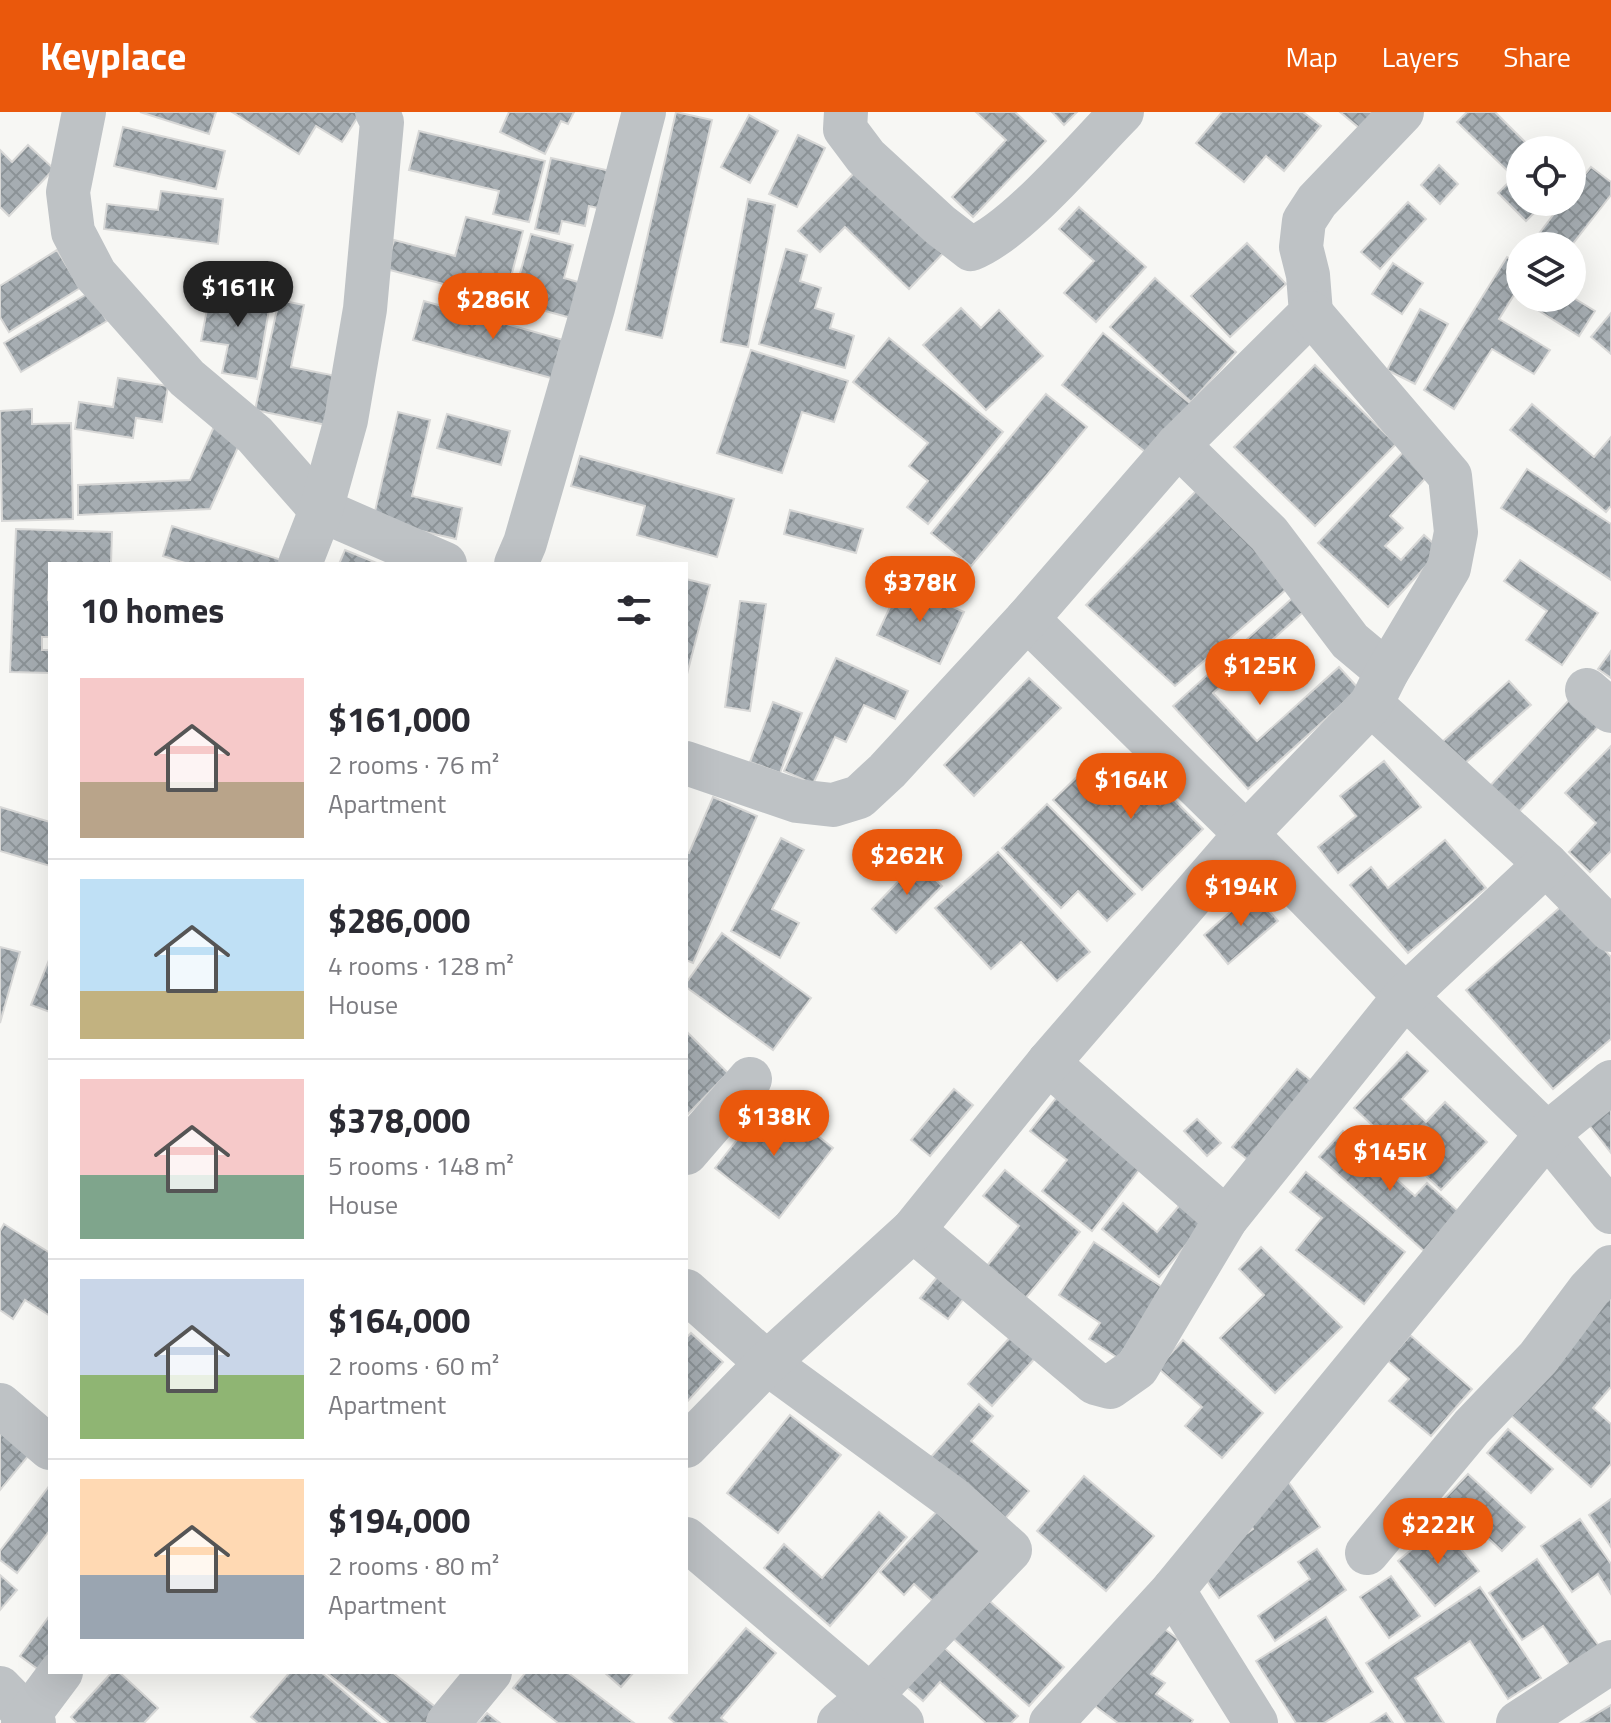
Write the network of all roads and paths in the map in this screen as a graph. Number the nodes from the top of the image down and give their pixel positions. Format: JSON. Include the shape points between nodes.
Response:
{"nodes":[{"id":1,"x":84,"y":112,"type":"edge"},
{"id":2,"x":377,"y":112,"type":"edge"},
{"id":3,"x":644,"y":112,"type":"edge"},
{"id":4,"x":846,"y":112,"type":"edge"},
{"id":5,"x":1122,"y":112,"type":"edge"},
{"id":6,"x":1402,"y":112,"type":"edge"},
{"id":7,"x":1311,"y":313,"type":"junction"},
{"id":8,"x":1178,"y":445,"type":"junction"},
{"id":9,"x":321,"y":510,"type":"junction"},
{"id":10,"x":301,"y":562,"type":"edge"},
{"id":11,"x":440,"y":562,"type":"edge"},
{"id":12,"x":517,"y":562,"type":"edge"},
{"id":13,"x":1027,"y":619,"type":"junction"},
{"id":14,"x":1379,"y":688,"type":"junction"},
{"id":15,"x":688,"y":764,"type":"edge"},
{"id":16,"x":1246,"y":834,"type":"junction"},
{"id":17,"x":1546,"y":864,"type":"junction"},
{"id":18,"x":1611,"y":930,"type":"edge"},
{"id":19,"x":1405,"y":996,"type":"junction"},
{"id":20,"x":1048,"y":1063,"type":"junction"},
{"id":21,"x":750,"y":1079,"type":"dead end"},
{"id":22,"x":1611,"y":1082,"type":"edge"},
{"id":23,"x":1547,"y":1134,"type":"junction"},
{"id":24,"x":688,"y":1151,"type":"edge"},
{"id":25,"x":1611,"y":1212,"type":"edge"},
{"id":26,"x":1226,"y":1219,"type":"junction"},
{"id":27,"x":913,"y":1230,"type":"junction"},
{"id":28,"x":1611,"y":1267,"type":"edge"},
{"id":29,"x":688,"y":1293,"type":"edge"},
{"id":30,"x":767,"y":1363,"type":"junction"},
{"id":31,"x":0,"y":1405,"type":"edge"},
{"id":32,"x":688,"y":1444,"type":"edge"},
{"id":33,"x":48,"y":1446,"type":"edge"},
{"id":34,"x":688,"y":1541,"type":"edge"},
{"id":35,"x":1367,"y":1553,"type":"dead end"},
{"id":36,"x":1173,"y":1590,"type":"junction"},
{"id":37,"x":1611,"y":1662,"type":"edge"},
{"id":38,"x":59,"y":1674,"type":"edge"},
{"id":39,"x":488,"y":1674,"type":"edge"},
{"id":40,"x":21,"y":1713,"type":"edge"},
{"id":41,"x":871,"y":1714,"type":"edge"},
{"id":42,"x":448,"y":1723,"type":"edge"},
{"id":43,"x":1051,"y":1723,"type":"edge"},
{"id":44,"x":1256,"y":1723,"type":"edge"},
{"id":45,"x":1518,"y":1723,"type":"edge"}],
"edges":[{"from":1,"to":9,"type":"street","via":[[68,192],[73,232],[95,274],[187,378],[255,435]]},
{"from":2,"to":9,"type":"street","via":[[382,122],[365,309],[346,420]]},
{"from":3,"to":12,"type":"street","via":[[593,308]]},
{"from":4,"to":5,"type":"street","via":[[845,129],[866,157],[971,249],[988,242],[1030,205]]},
{"from":6,"to":7,"type":"street","via":[[1304,221],[1301,247]]},
{"from":7,"to":8,"type":"street"},
{"from":7,"to":14,"type":"street","via":[[1450,476],[1456,532],[1449,568]]},
{"from":8,"to":13,"type":"street"},
{"from":8,"to":14,"type":"street","via":[[1269,534]]},
{"from":9,"to":10,"type":"street"},
{"from":9,"to":11,"type":"street"},
{"from":13,"to":15,"type":"street","via":[[859,797],[833,805],[797,801]]},
{"from":13,"to":16,"type":"street"},
{"from":14,"to":16,"type":"street"},
{"from":14,"to":17,"type":"street"},
{"from":16,"to":19,"type":"street"},
{"from":16,"to":20,"type":"street"},
{"from":17,"to":18,"type":"street"},
{"from":17,"to":19,"type":"street"},
{"from":19,"to":23,"type":"street"},
{"from":19,"to":26,"type":"street"},
{"from":20,"to":26,"type":"street"},
{"from":20,"to":27,"type":"street"},
{"from":21,"to":24,"type":"street"},
{"from":22,"to":23,"type":"street"},
{"from":23,"to":25,"type":"street"},
{"from":23,"to":36,"type":"street"},
{"from":26,"to":27,"type":"street","via":[[1137,1368],[1110,1387],[1095,1383]]},
{"from":27,"to":30,"type":"street"},
{"from":28,"to":35,"type":"street"},
{"from":29,"to":30,"type":"street"},
{"from":30,"to":32,"type":"street"},
{"from":30,"to":41,"type":"street","via":[[952,1498],[1010,1550]]},
{"from":31,"to":33,"type":"street"},
{"from":34,"to":41,"type":"street"},
{"from":36,"to":43,"type":"street"},
{"from":36,"to":44,"type":"street"},
{"from":37,"to":45,"type":"street"},
{"from":38,"to":40,"type":"street"},
{"from":39,"to":42,"type":"street"}]}
